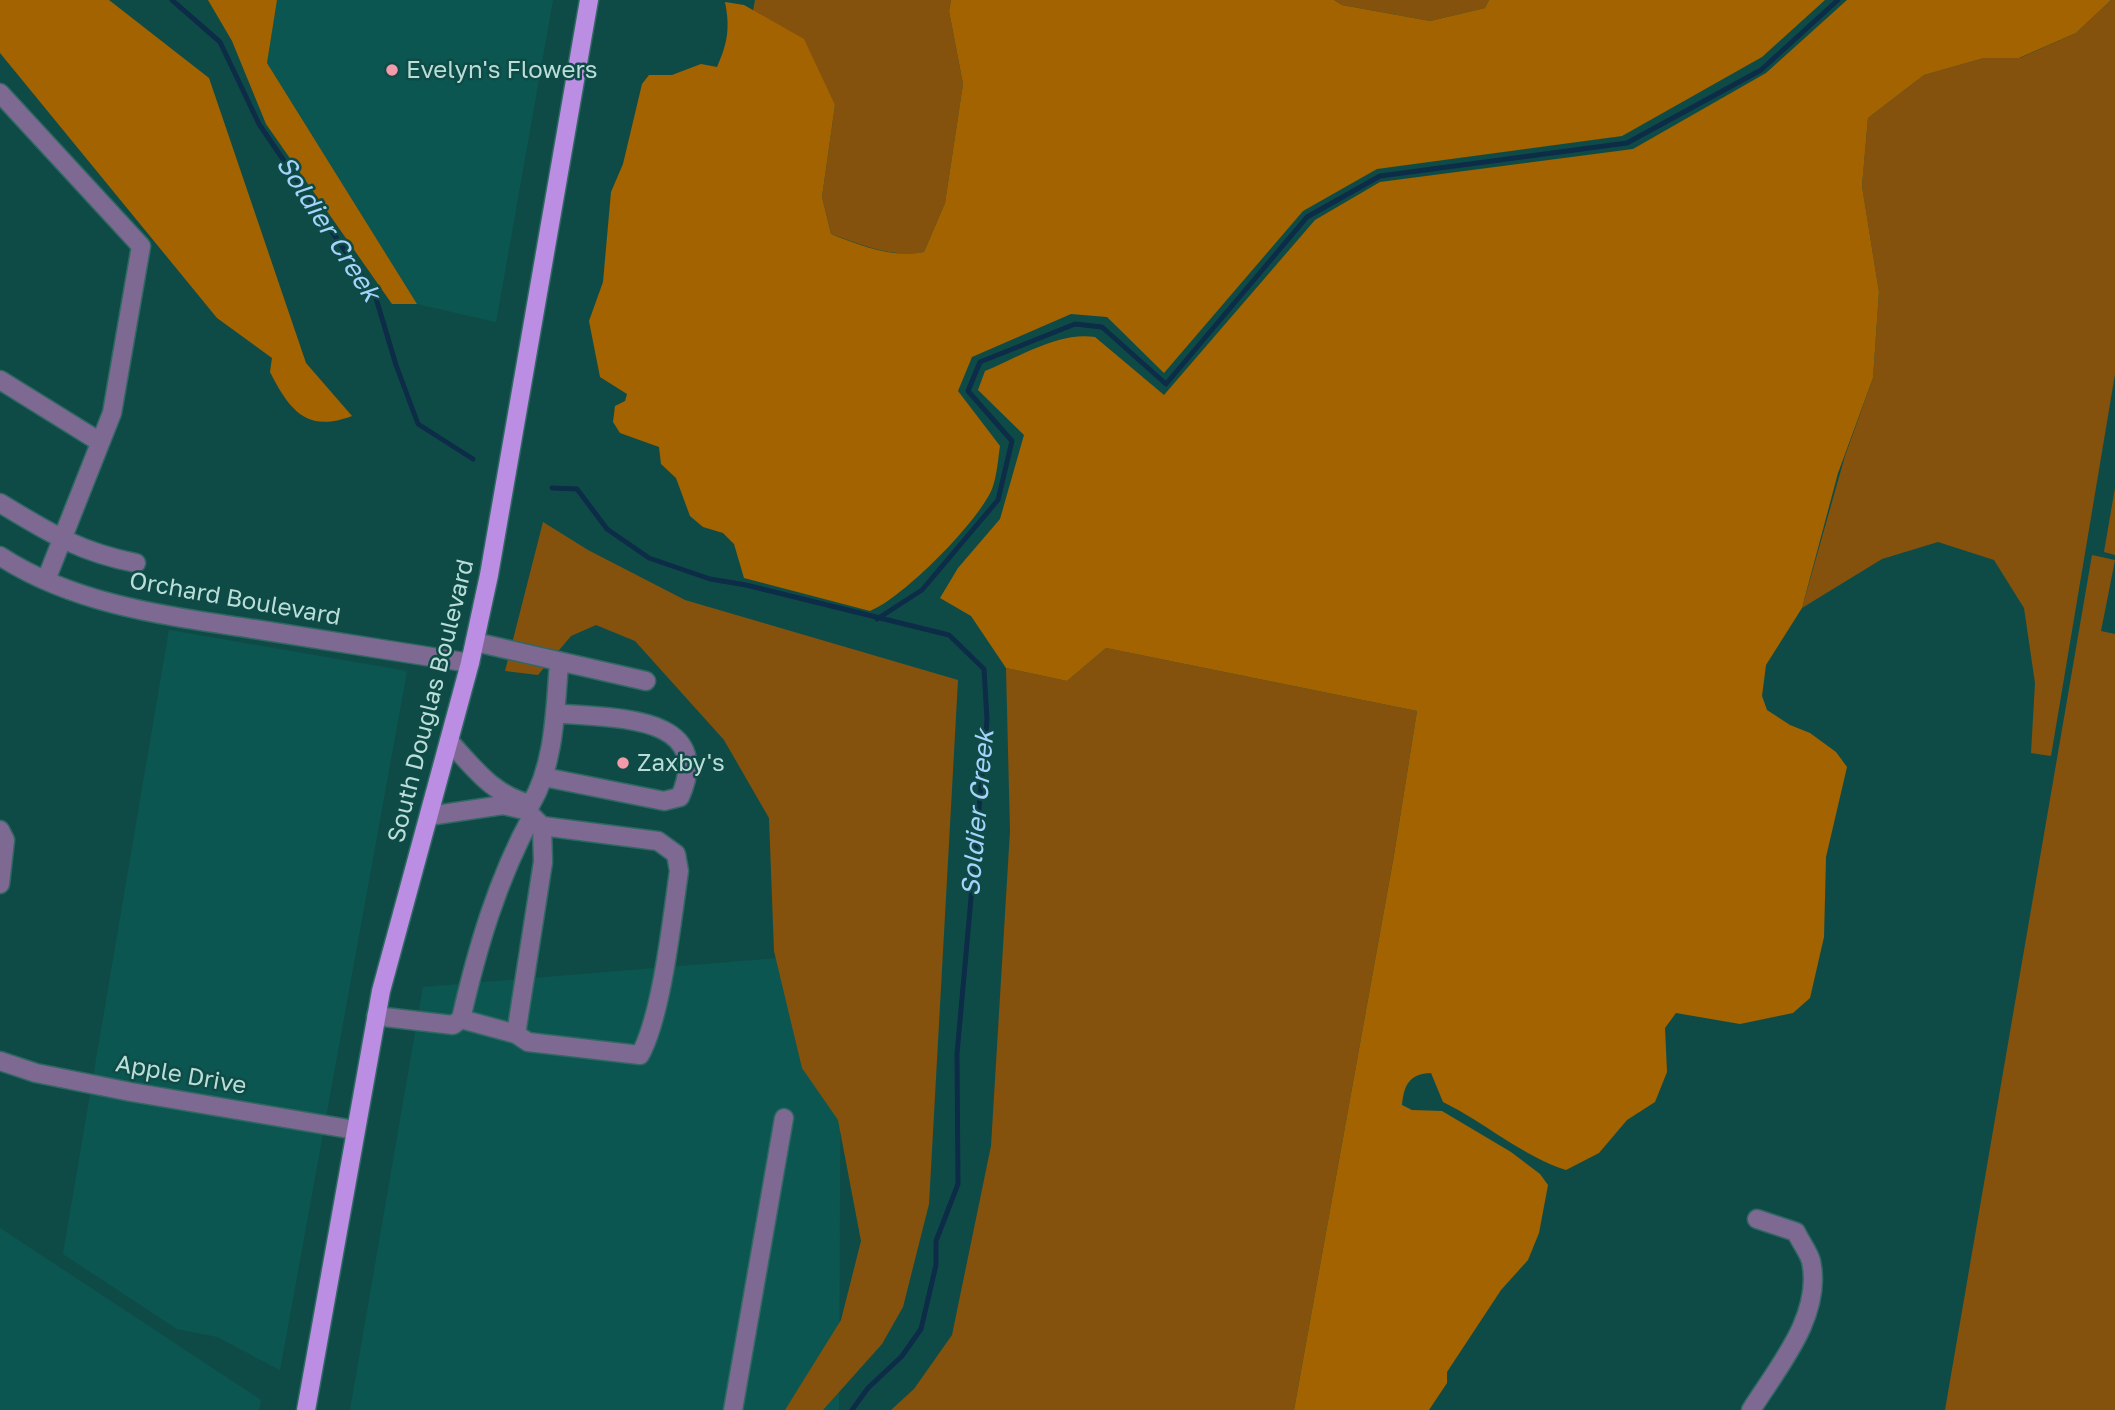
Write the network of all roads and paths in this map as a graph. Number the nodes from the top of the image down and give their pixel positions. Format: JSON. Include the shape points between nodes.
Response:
{"nodes":[{"id":1,"x":589,"y":0,"type":"edge"},
{"id":2,"x":0,"y":93,"type":"edge"},
{"id":3,"x":0,"y":380,"type":"edge"},
{"id":4,"x":100,"y":442,"type":"junction"},
{"id":5,"x":0,"y":503,"type":"edge"},
{"id":6,"x":61,"y":540,"type":"junction"},
{"id":7,"x":0,"y":556,"type":"edge"},
{"id":8,"x":136,"y":564,"type":"dead end"},
{"id":9,"x":46,"y":580,"type":"junction"},
{"id":10,"x":475,"y":642,"type":"junction"},
{"id":11,"x":470,"y":663,"type":"junction"},
{"id":12,"x":559,"y":664,"type":"junction"},
{"id":13,"x":646,"y":681,"type":"dead end"},
{"id":14,"x":555,"y":713,"type":"junction"},
{"id":15,"x":449,"y":741,"type":"junction"},
{"id":16,"x":544,"y":777,"type":"junction"},
{"id":17,"x":509,"y":803,"type":"junction"},
{"id":18,"x":429,"y":816,"type":"junction"},
{"id":19,"x":537,"y":821,"type":"junction"},
{"id":20,"x":0,"y":830,"type":"edge"},
{"id":21,"x":0,"y":884,"type":"edge"},
{"id":22,"x":376,"y":1016,"type":"junction"},
{"id":23,"x":461,"y":1019,"type":"junction"},
{"id":24,"x":516,"y":1034,"type":"junction"},
{"id":25,"x":0,"y":1061,"type":"edge"},
{"id":26,"x":785,"y":1118,"type":"dead end"},
{"id":27,"x":355,"y":1130,"type":"junction"},
{"id":28,"x":1757,"y":1219,"type":"dead end"},
{"id":29,"x":306,"y":1410,"type":"edge"},
{"id":30,"x":733,"y":1410,"type":"edge"},
{"id":31,"x":1751,"y":1410,"type":"edge"}],
"edges":[{"from":1,"to":10,"type":"main road","name":"South Douglas Boulevard"},
{"from":2,"to":4,"type":"street","via":[[141,246],[112,412]]},
{"from":3,"to":4,"type":"street"},
{"from":4,"to":6,"type":"street"},
{"from":5,"to":6,"type":"street"},
{"from":6,"to":8,"type":"street","via":[[96,555]]},
{"from":6,"to":9,"type":"street"},
{"from":7,"to":9,"type":"street","name":"Orchard Boulevard"},
{"from":9,"to":11,"type":"street","name":"Orchard Boulevard","via":[[149,613]]},
{"from":10,"to":11,"type":"main road","name":"South Douglas Boulevard"},
{"from":10,"to":12,"type":"street"},
{"from":11,"to":15,"type":"main road","name":"South Douglas Boulevard"},
{"from":12,"to":13,"type":"street"},
{"from":12,"to":14,"type":"street"},
{"from":14,"to":16,"type":"street"},
{"from":14,"to":16,"type":"street","via":[[667,729],[687,751],[687,777],[680,797],[664,801]]},
{"from":15,"to":17,"type":"street"},
{"from":15,"to":18,"type":"main road","name":"South Douglas Boulevard"},
{"from":16,"to":17,"type":"street","via":[[531,804]]},
{"from":17,"to":18,"type":"street"},
{"from":17,"to":19,"type":"street"},
{"from":18,"to":22,"type":"main road","name":"South Douglas Boulevard"},
{"from":19,"to":23,"type":"street","via":[[512,852],[486,924]]},
{"from":19,"to":24,"type":"street","via":[[543,862]]},
{"from":19,"to":24,"type":"street","via":[[658,841],[676,853],[679,871],[649,1039],[640,1055],[528,1042]]},
{"from":20,"to":21,"type":"street","via":[[5,840]]},
{"from":22,"to":23,"type":"street","via":[[453,1026]]},
{"from":22,"to":27,"type":"main road","name":"South Douglas Boulevard"},
{"from":23,"to":24,"type":"street"},
{"from":25,"to":27,"type":"street","name":"Apple Drive","via":[[131,1092]]},
{"from":26,"to":30,"type":"street"},
{"from":27,"to":29,"type":"main road","name":"South Douglas Boulevard"},
{"from":28,"to":31,"type":"street","via":[[1796,1232],[1810,1259],[1813,1284],[1804,1326]]}]}
